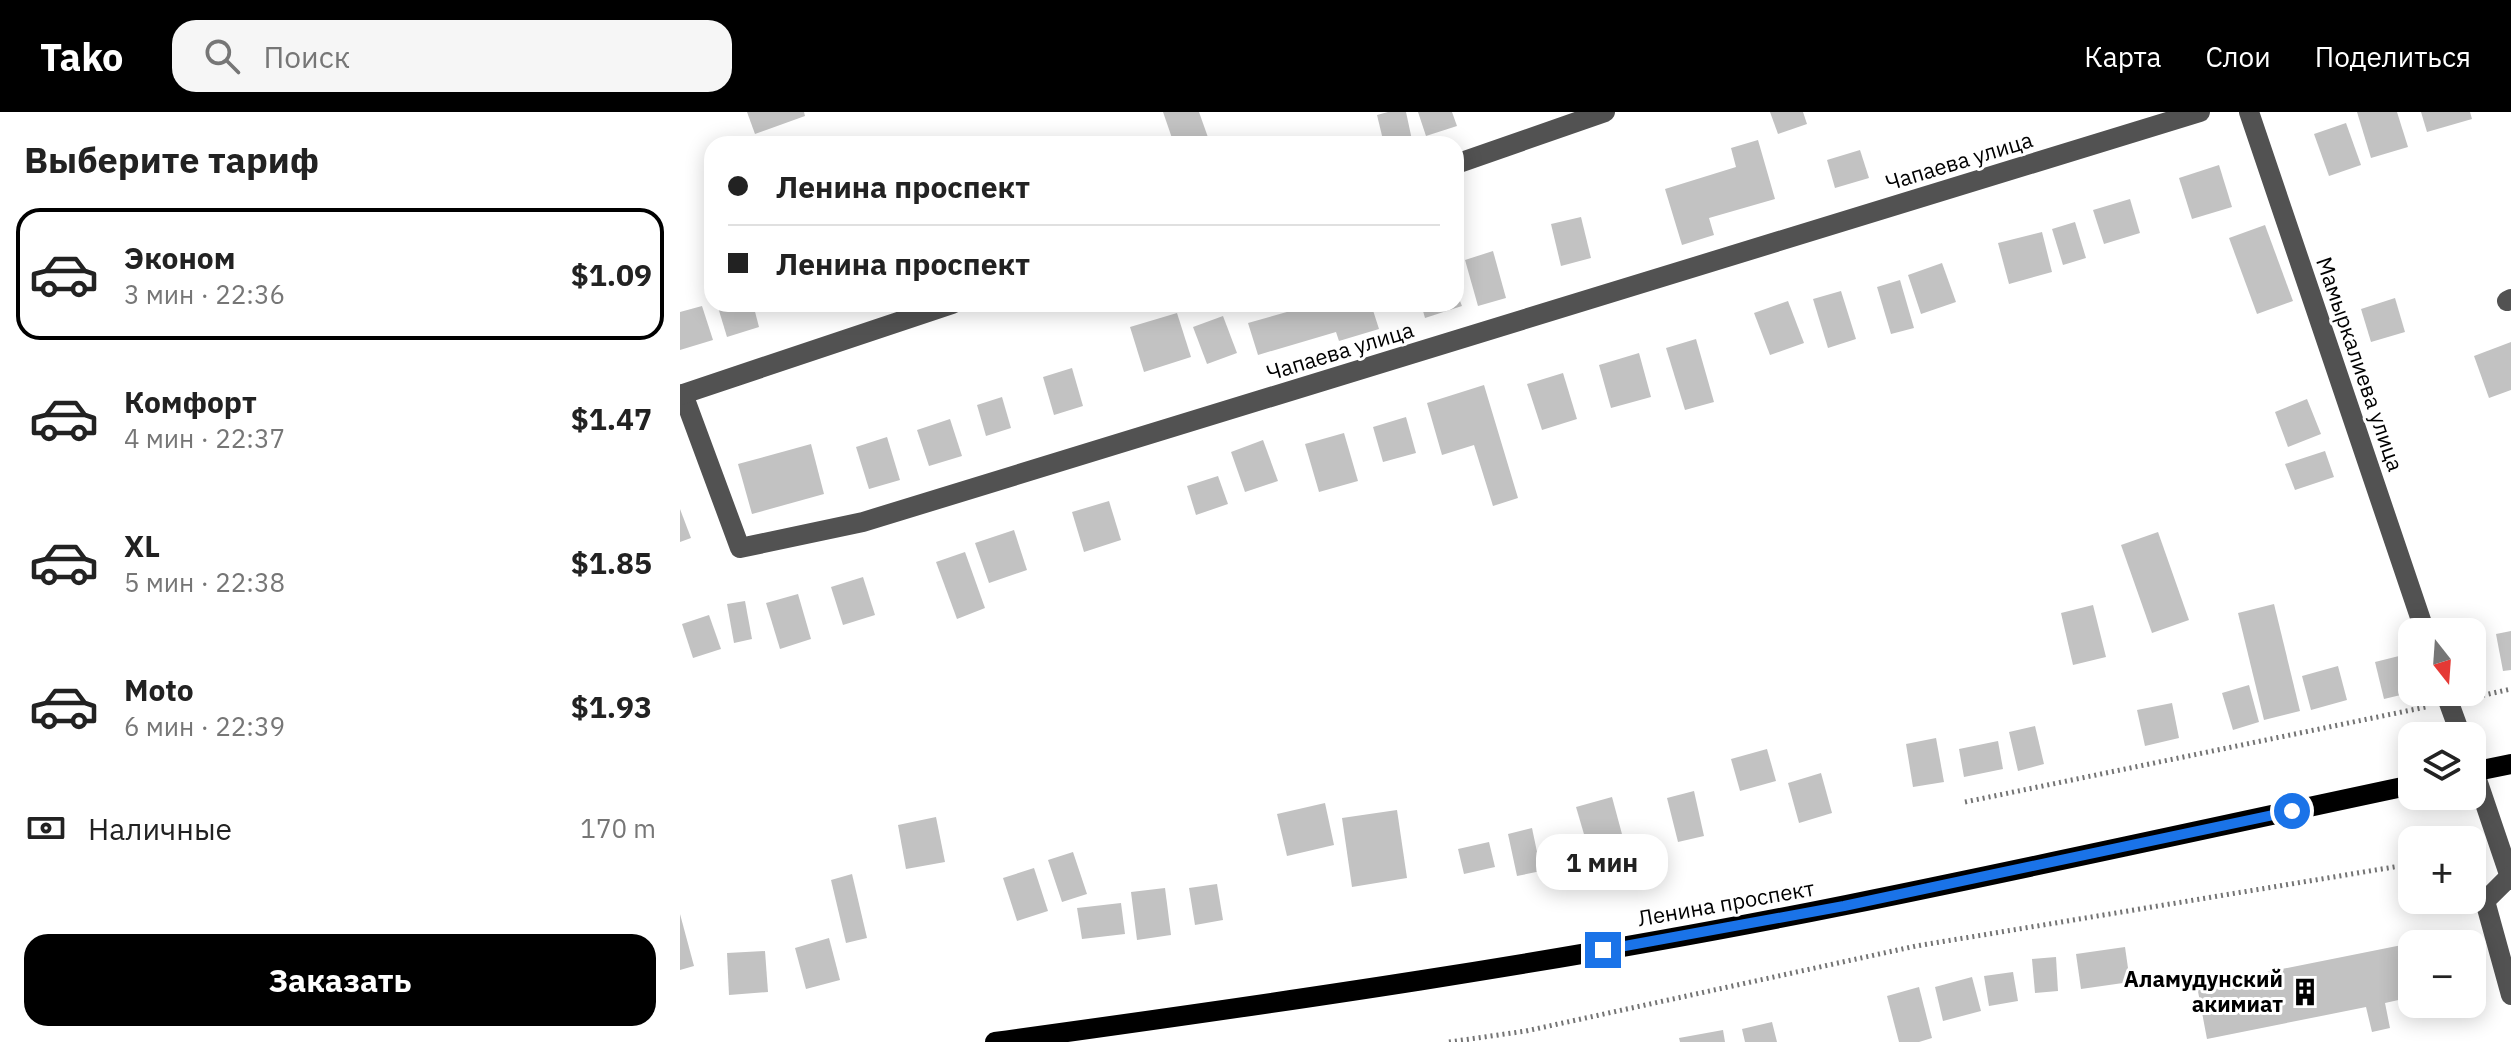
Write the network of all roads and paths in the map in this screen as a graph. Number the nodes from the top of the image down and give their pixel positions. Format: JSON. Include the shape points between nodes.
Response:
{"nodes":[{"id":1,"x":1605,"y":112,"type":"edge"},
{"id":2,"x":2200,"y":112,"type":"edge"},
{"id":3,"x":2249,"y":112,"type":"edge"},
{"id":4,"x":1464,"y":161,"type":"edge"},
{"id":5,"x":928,"y":312,"type":"edge"},
{"id":6,"x":681,"y":395,"type":"edge"},
{"id":7,"x":2420,"y":618,"type":"edge"},
{"id":8,"x":2511,"y":689,"type":"edge"},
{"id":9,"x":2486,"y":693,"type":"edge"},
{"id":10,"x":2410,"y":706,"type":"edge"},
{"id":11,"x":2511,"y":764,"type":"edge"},
{"id":12,"x":2486,"y":768,"type":"edge"},
{"id":13,"x":2398,"y":788,"type":"edge"},
{"id":14,"x":1965,"y":802,"type":"dead end"},
{"id":15,"x":2486,"y":808,"type":"edge"},
{"id":16,"x":2398,"y":866,"type":"edge"},
{"id":17,"x":2510,"y":878,"type":"edge"},
{"id":18,"x":2511,"y":995,"type":"edge"},
{"id":19,"x":1059,"y":1038,"type":"edge"},
{"id":20,"x":995,"y":1042,"type":"edge"},
{"id":21,"x":1449,"y":1042,"type":"edge"}],
"edges":[{"from":1,"to":4,"type":"street"},
{"from":2,"to":6,"type":"street","name":"Чапаева улица","via":[[863,522],[740,548]]},
{"from":3,"to":7,"type":"street","name":"Мамыркалиева улица"},
{"from":5,"to":6,"type":"street"},
{"from":8,"to":9,"type":"path"},
{"from":10,"to":14,"type":"path"},
{"from":11,"to":12,"type":"main road"},
{"from":13,"to":19,"type":"main road","name":"Ленина проспект","via":[[1844,906]]},
{"from":15,"to":17,"type":"street"},
{"from":16,"to":21,"type":"path","via":[[1916,946],[1526,1031]]},
{"from":17,"to":18,"type":"street","via":[[2485,901]]},
{"from":19,"to":20,"type":"main road","name":"Ленина проспект"}]}
